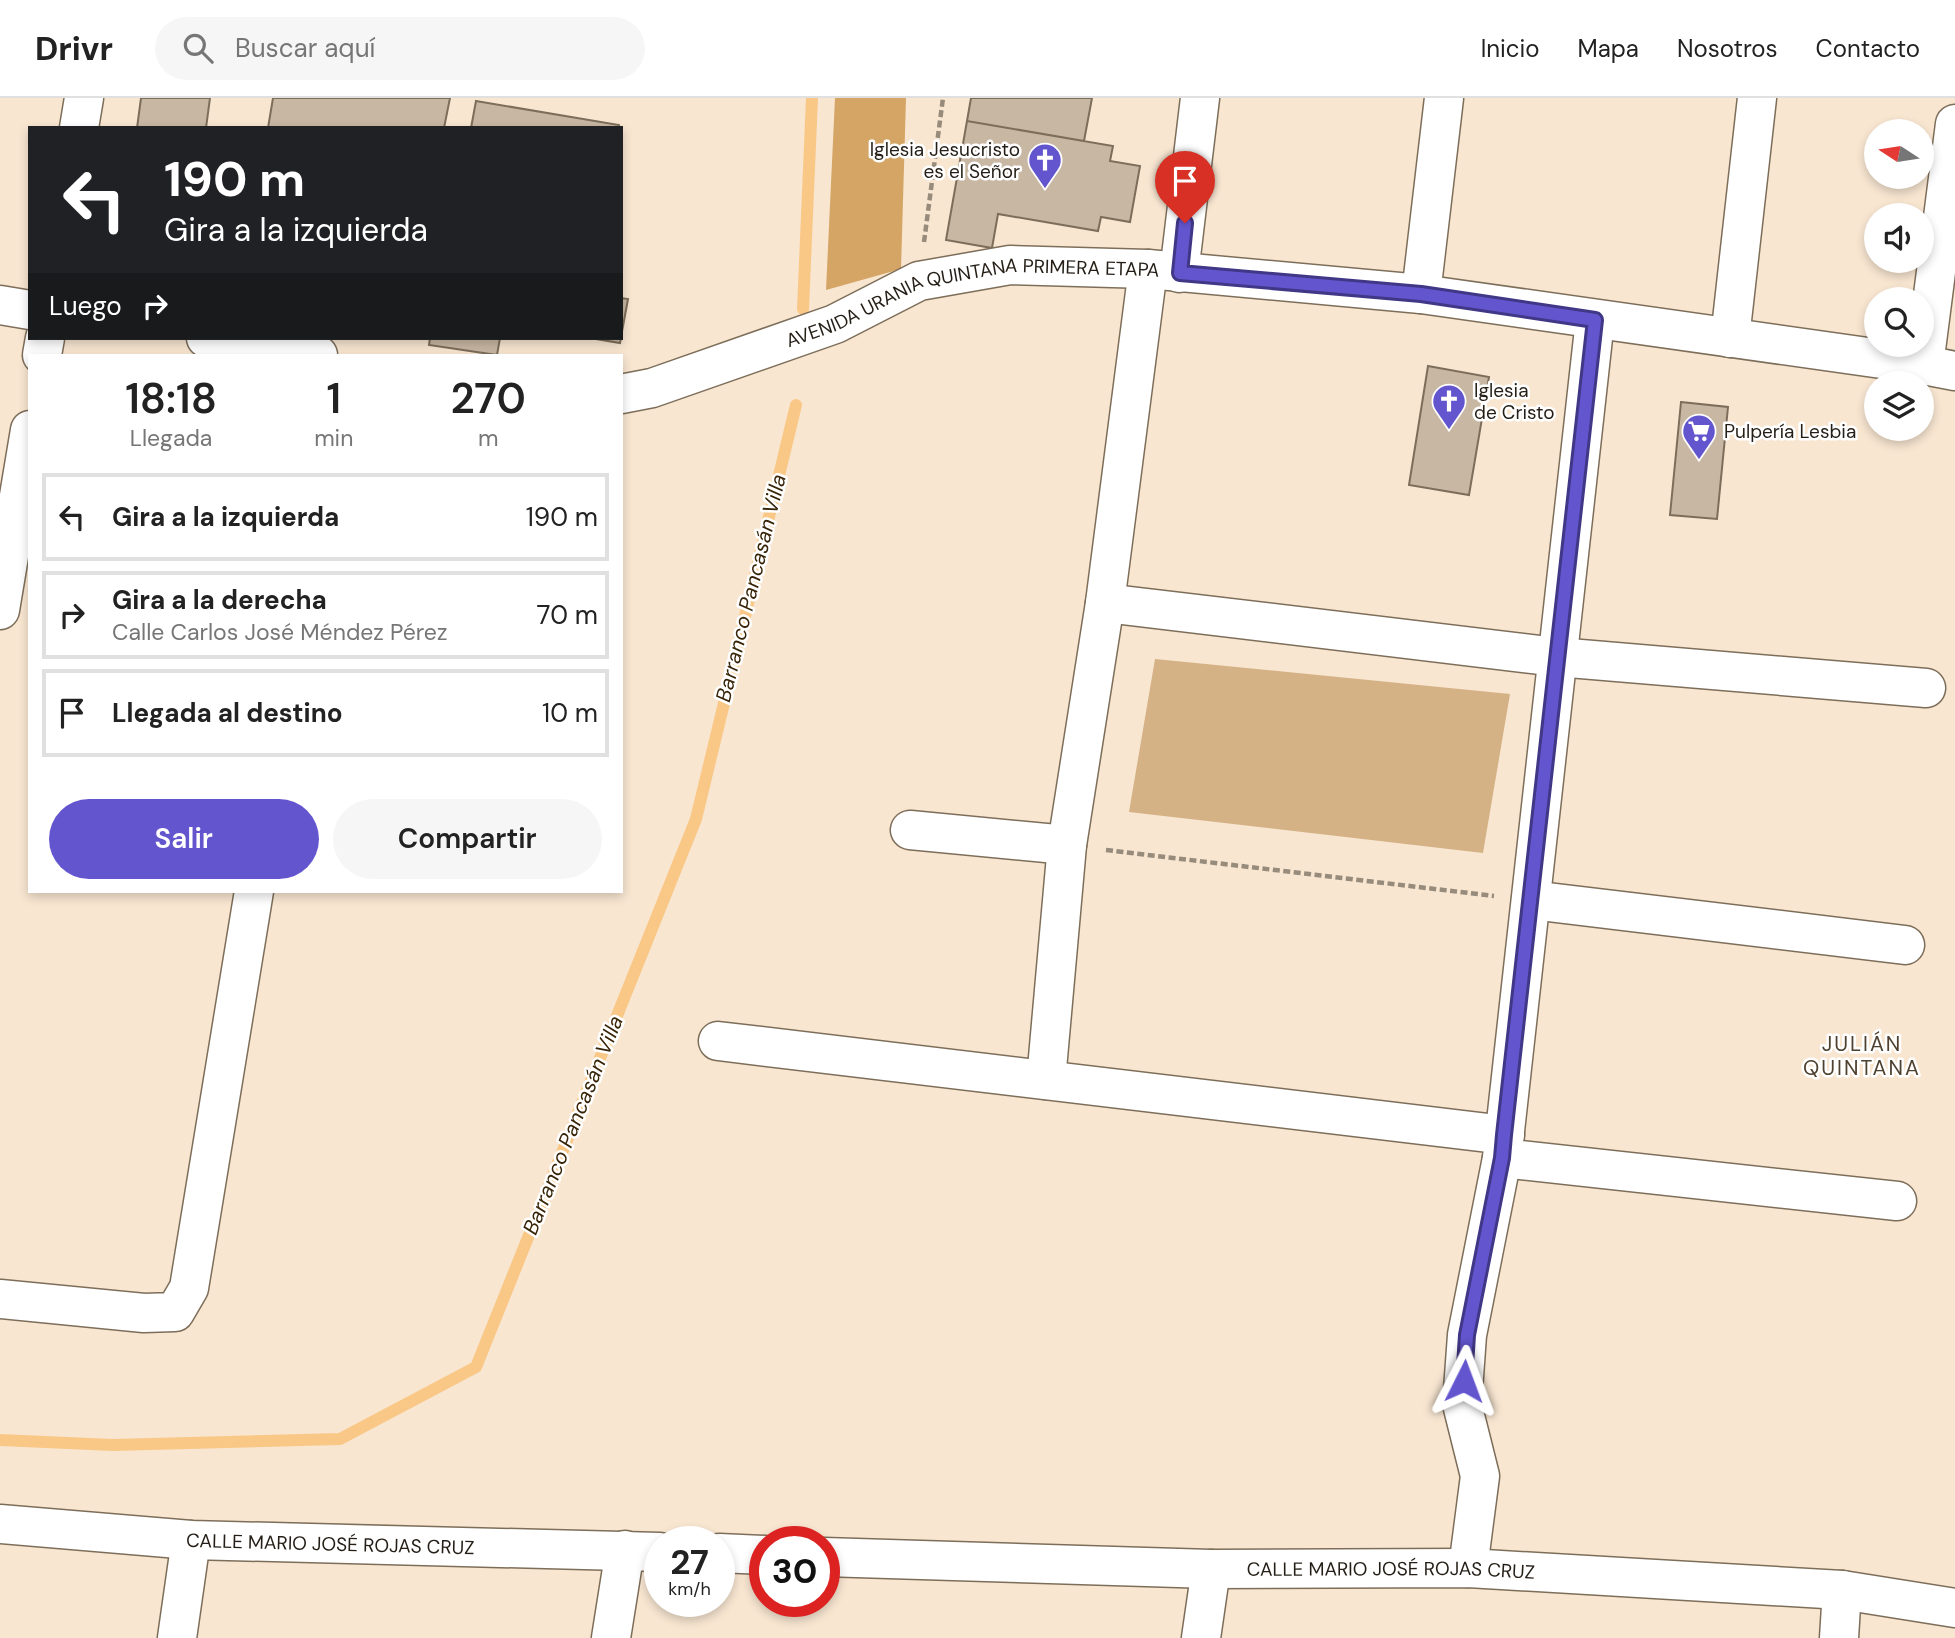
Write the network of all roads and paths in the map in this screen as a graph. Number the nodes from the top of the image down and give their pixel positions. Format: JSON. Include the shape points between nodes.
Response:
{"nodes":[{"id":1,"x":84,"y":98,"type":"edge"},
{"id":2,"x":943,"y":98,"type":"edge"},
{"id":3,"x":1200,"y":98,"type":"edge"},
{"id":4,"x":1444,"y":98,"type":"edge"},
{"id":5,"x":1756,"y":98,"type":"edge"},
{"id":6,"x":1955,"y":124,"type":"edge"},
{"id":7,"x":79,"y":126,"type":"edge"},
{"id":8,"x":1164,"y":271,"type":"junction"},
{"id":9,"x":919,"y":281,"type":"junction"},
{"id":10,"x":1421,"y":294,"type":"junction"},
{"id":11,"x":0,"y":305,"type":"edge"},
{"id":12,"x":28,"y":310,"type":"edge"},
{"id":13,"x":1595,"y":320,"type":"junction"},
{"id":14,"x":1730,"y":338,"type":"junction"},
{"id":15,"x":219,"y":340,"type":"edge"},
{"id":16,"x":311,"y":354,"type":"edge"},
{"id":17,"x":1940,"y":368,"type":"edge"},
{"id":18,"x":623,"y":394,"type":"edge"},
{"id":19,"x":28,"y":442,"type":"edge"},
{"id":20,"x":1105,"y":603,"type":"junction"},
{"id":21,"x":0,"y":610,"type":"edge"},
{"id":22,"x":1557,"y":657,"type":"junction"},
{"id":23,"x":1926,"y":688,"type":"dead end"},
{"id":24,"x":911,"y":830,"type":"dead end"},
{"id":25,"x":1067,"y":845,"type":"junction"},
{"id":26,"x":254,"y":893,"type":"edge"},
{"id":27,"x":1531,"y":900,"type":"junction"},
{"id":28,"x":1906,"y":945,"type":"dead end"},
{"id":29,"x":718,"y":1041,"type":"dead end"},
{"id":30,"x":1046,"y":1080,"type":"junction"},
{"id":31,"x":1503,"y":1147,"type":"junction"},
{"id":32,"x":1896,"y":1201,"type":"dead end"},
{"id":33,"x":0,"y":1299,"type":"edge"},
{"id":34,"x":0,"y":1524,"type":"edge"},
{"id":35,"x":191,"y":1540,"type":"junction"},
{"id":36,"x":642,"y":1551,"type":"edge"},
{"id":37,"x":840,"y":1557,"type":"edge"},
{"id":38,"x":1211,"y":1569,"type":"junction"},
{"id":39,"x":1468,"y":1569,"type":"junction"},
{"id":40,"x":1842,"y":1590,"type":"junction"},
{"id":41,"x":1955,"y":1608,"type":"edge"},
{"id":42,"x":177,"y":1638,"type":"edge"},
{"id":43,"x":611,"y":1638,"type":"edge"},
{"id":44,"x":1201,"y":1638,"type":"edge"},
{"id":45,"x":1839,"y":1638,"type":"edge"}],
"edges":[{"from":1,"to":7,"type":"street"},
{"from":2,"to":9,"type":"path"},
{"from":3,"to":8,"type":"street"},
{"from":4,"to":10,"type":"street"},
{"from":5,"to":14,"type":"street"},
{"from":6,"to":17,"type":"street"},
{"from":8,"to":9,"type":"street","name":"AVENIDA URANIA QUINTANA PRIMERA ETAPA","via":[[1010,265]]},
{"from":8,"to":10,"type":"street","name":"AVENIDA URANIA QUINTANA PRIMERA ETAPA"},
{"from":8,"to":20,"type":"street"},
{"from":9,"to":18,"type":"street","name":"AVENIDA URANIA QUINTANA PRIMERA ETAPA","via":[[835,324],[652,388]]},
{"from":10,"to":13,"type":"street","name":"AVENIDA URANIA QUINTANA PRIMERA ETAPA"},
{"from":11,"to":12,"type":"street"},
{"from":13,"to":14,"type":"street","name":"AVENIDA URANIA QUINTANA PRIMERA ETAPA"},
{"from":13,"to":22,"type":"street"},
{"from":14,"to":17,"type":"street","name":"AVENIDA URANIA QUINTANA PRIMERA ETAPA"},
{"from":15,"to":16,"type":"street"},
{"from":19,"to":21,"type":"street"},
{"from":20,"to":22,"type":"street"},
{"from":20,"to":25,"type":"street"},
{"from":22,"to":23,"type":"street"},
{"from":22,"to":27,"type":"street"},
{"from":24,"to":25,"type":"street"},
{"from":25,"to":27,"type":"path"},
{"from":25,"to":30,"type":"street"},
{"from":26,"to":33,"type":"street","via":[[189,1288],[175,1312]]},
{"from":27,"to":28,"type":"street"},
{"from":27,"to":31,"type":"street"},
{"from":29,"to":30,"type":"street"},
{"from":30,"to":31,"type":"street"},
{"from":31,"to":32,"type":"street"},
{"from":31,"to":39,"type":"street","via":[[1467,1335],[1462,1404],[1480,1476]]},
{"from":34,"to":35,"type":"street","name":"CALLE MARIO JOSÉ ROJAS CRUZ"},
{"from":35,"to":36,"type":"street","name":"CALLE MARIO JOSÉ ROJAS CRUZ"},
{"from":35,"to":42,"type":"street"},
{"from":36,"to":43,"type":"street"},
{"from":37,"to":38,"type":"street","name":"CALLE MARIO JOSÉ ROJAS CRUZ"},
{"from":38,"to":39,"type":"street","name":"CALLE MARIO JOSÉ ROJAS CRUZ"},
{"from":38,"to":44,"type":"street"},
{"from":39,"to":40,"type":"street","name":"CALLE MARIO JOSÉ ROJAS CRUZ"},
{"from":40,"to":41,"type":"street","name":"CALLE MARIO JOSÉ ROJAS CRUZ"},
{"from":40,"to":45,"type":"street"}]}
